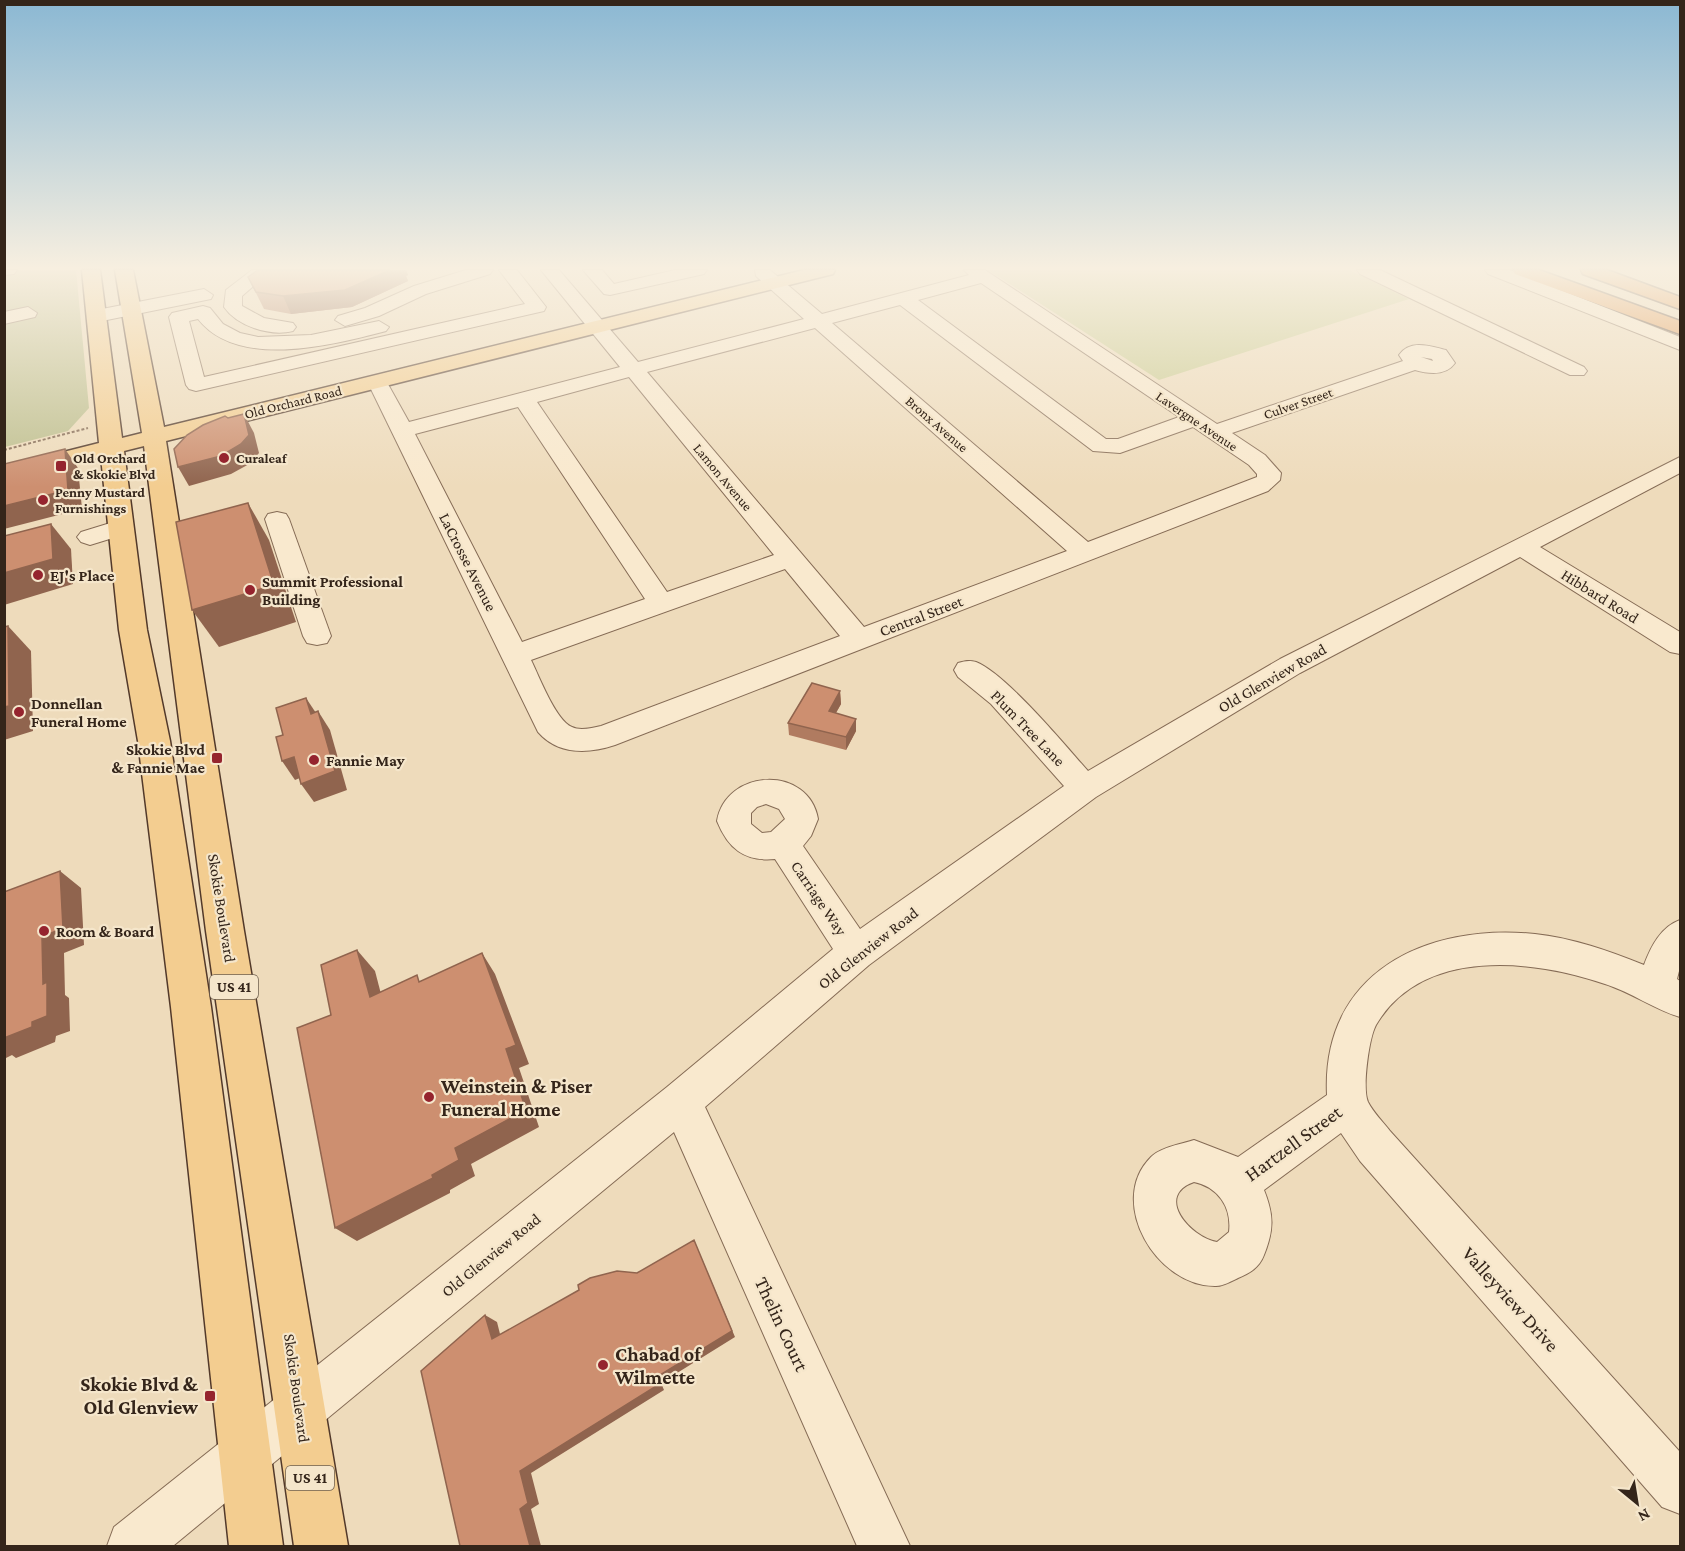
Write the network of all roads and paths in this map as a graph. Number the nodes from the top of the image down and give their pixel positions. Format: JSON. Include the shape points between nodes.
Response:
{"nodes":[{"id":1,"x":98,"y":342,"type":"edge"},
{"id":2,"x":137,"y":342,"type":"edge"},
{"id":3,"x":185,"y":342,"type":"edge"},
{"id":4,"x":268,"y":342,"type":"edge"},
{"id":5,"x":293,"y":342,"type":"edge"},
{"id":6,"x":330,"y":342,"type":"edge"},
{"id":7,"x":502,"y":342,"type":"edge"},
{"id":8,"x":514,"y":342,"type":"edge"},
{"id":9,"x":611,"y":342,"type":"edge"},
{"id":10,"x":738,"y":342,"type":"edge"},
{"id":11,"x":844,"y":342,"type":"edge"},
{"id":12,"x":962,"y":342,"type":"edge"},
{"id":13,"x":1080,"y":342,"type":"edge"},
{"id":14,"x":1517,"y":342,"type":"edge"},
{"id":15,"x":1416,"y":363,"type":"dead end"},
{"id":16,"x":634,"y":370,"type":"junction"},
{"id":17,"x":1577,"y":371,"type":"dead end"},
{"id":18,"x":377,"y":381,"type":"junction"},
{"id":19,"x":524,"y":399,"type":"junction"},
{"id":20,"x":1195,"y":419,"type":"junction"},
{"id":21,"x":152,"y":429,"type":"junction"},
{"id":22,"x":402,"y":431,"type":"junction"},
{"id":23,"x":1214,"y":432,"type":"junction"},
{"id":24,"x":103,"y":435,"type":"junction"},
{"id":25,"x":4,"y":450,"type":"edge"},
{"id":26,"x":4,"y":458,"type":"edge"},
{"id":27,"x":1680,"y":464,"type":"edge"},
{"id":28,"x":1269,"y":473,"type":"joint"},
{"id":29,"x":4,"y":474,"type":"edge"},
{"id":30,"x":277,"y":519,"type":"dead end"},
{"id":31,"x":120,"y":528,"type":"junction"},
{"id":32,"x":90,"y":537,"type":"dead end"},
{"id":33,"x":1520,"y":546,"type":"junction"},
{"id":34,"x":1085,"y":553,"type":"junction"},
{"id":35,"x":791,"y":558,"type":"junction"},
{"id":36,"x":662,"y":603,"type":"junction"},
{"id":37,"x":317,"y":636,"type":"dead end"},
{"id":38,"x":859,"y":640,"type":"junction"},
{"id":39,"x":1680,"y":645,"type":"edge"},
{"id":40,"x":514,"y":655,"type":"junction"},
{"id":41,"x":968,"y":670,"type":"dead end"},
{"id":42,"x":564,"y":738,"type":"joint"},
{"id":43,"x":1084,"y":788,"type":"junction"},
{"id":44,"x":783,"y":843,"type":"dead end"},
{"id":45,"x":1680,"y":936,"type":"edge"},
{"id":46,"x":856,"y":953,"type":"junction"},
{"id":47,"x":1668,"y":993,"type":"edge"},
{"id":48,"x":681,"y":1101,"type":"junction"},
{"id":49,"x":1348,"y":1104,"type":"junction"},
{"id":50,"x":1237,"y":1184,"type":"dead end"},
{"id":51,"x":300,"y":1410,"type":"junction"},
{"id":52,"x":247,"y":1453,"type":"junction"},
{"id":53,"x":1680,"y":1489,"type":"edge"},
{"id":54,"x":133,"y":1546,"type":"edge"},
{"id":55,"x":256,"y":1546,"type":"edge"},
{"id":56,"x":321,"y":1546,"type":"edge"},
{"id":57,"x":884,"y":1546,"type":"edge"}],
"edges":[{"from":1,"to":24,"type":"main road","number":"US 41"},
{"from":2,"to":21,"type":"main road","name":"Skokie Boulevard","number":"US 41"},
{"from":3,"to":6,"type":"street","via":[[196,385]]},
{"from":4,"to":5,"type":"street"},
{"from":7,"to":21,"type":"main road","name":"Old Orchard Road"},
{"from":8,"to":18,"type":"main road","name":"Old Orchard Road"},
{"from":9,"to":16,"type":"street","name":"Lamon Avenue"},
{"from":10,"to":16,"type":"street"},
{"from":11,"to":34,"type":"street","name":"Bronx Avenue"},
{"from":12,"to":20,"type":"street","via":[[1101,446],[1120,446]]},
{"from":13,"to":20,"type":"street","name":"Lavergne Avenue"},
{"from":14,"to":17,"type":"street"},
{"from":15,"to":23,"type":"street","name":"Culver Street"},
{"from":16,"to":19,"type":"street"},
{"from":16,"to":35,"type":"street","name":"Lamon Avenue"},
{"from":18,"to":21,"type":"main road","name":"Old Orchard Road"},
{"from":18,"to":22,"type":"street","name":"LaCrosse Avenue"},
{"from":19,"to":22,"type":"street"},
{"from":19,"to":36,"type":"street"},
{"from":20,"to":23,"type":"street","name":"Lavergne Avenue"},
{"from":21,"to":24,"type":"main road","name":"Old Orchard Road"},
{"from":21,"to":51,"type":"main road","name":"Skokie Boulevard","number":"US 41","via":[[223,921]]},
{"from":22,"to":40,"type":"street","name":"LaCrosse Avenue"},
{"from":23,"to":28,"type":"street","name":"Lavergne Avenue","via":[[1257,460]]},
{"from":24,"to":25,"type":"path"},
{"from":24,"to":26,"type":"main road","name":"Old Orchard Road"},
{"from":24,"to":29,"type":"main road","name":"Old Orchard Road"},
{"from":24,"to":31,"type":"main road","number":"US 41"},
{"from":27,"to":33,"type":"street","name":"Old Glenview Road"},
{"from":28,"to":34,"type":"street","name":"Central Street","via":[[1268,480],[1260,486]]},
{"from":30,"to":37,"type":"street"},
{"from":31,"to":32,"type":"street"},
{"from":31,"to":52,"type":"main road","number":"US 41","via":[[191,1007]]},
{"from":33,"to":39,"type":"street","name":"Hibbard Road"},
{"from":33,"to":43,"type":"street","name":"Old Glenview Road","via":[[1290,666]]},
{"from":34,"to":38,"type":"street","name":"Central Street"},
{"from":35,"to":36,"type":"street"},
{"from":35,"to":38,"type":"street","name":"Lamon Avenue"},
{"from":36,"to":40,"type":"street"},
{"from":38,"to":42,"type":"street","name":"Central Street","via":[[604,737],[581,741]]},
{"from":40,"to":42,"type":"street","name":"LaCrosse Avenue","via":[[549,724]]},
{"from":41,"to":43,"type":"street","name":"Plum Tree Lane","via":[[1001,696]]},
{"from":43,"to":46,"type":"street","name":"Old Glenview Road"},
{"from":44,"to":46,"type":"street","name":"Carriage Way"},
{"from":45,"to":47,"type":"street","name":"Hartzell Street","via":[[1665,958]]},
{"from":46,"to":48,"type":"street","name":"Old Glenview Road"},
{"from":47,"to":49,"type":"street","name":"Hartzell Street","via":[[1576,958],[1538,951],[1472,950],[1436,957],[1406,970],[1362,1012],[1352,1038]]},
{"from":48,"to":51,"type":"street","name":"Old Glenview Road"},
{"from":48,"to":57,"type":"street","name":"Thelin Court"},
{"from":49,"to":50,"type":"street","name":"Hartzell Street"},
{"from":49,"to":53,"type":"street","name":"Valleyview Drive","via":[[1375,1146]]},
{"from":51,"to":52,"type":"street","name":"Old Glenview Road"},
{"from":51,"to":56,"type":"main road","name":"Skokie Boulevard","number":"US 41"},
{"from":52,"to":54,"type":"street","name":"Old Glenview Road"},
{"from":52,"to":55,"type":"main road","number":"US 41"}]}
